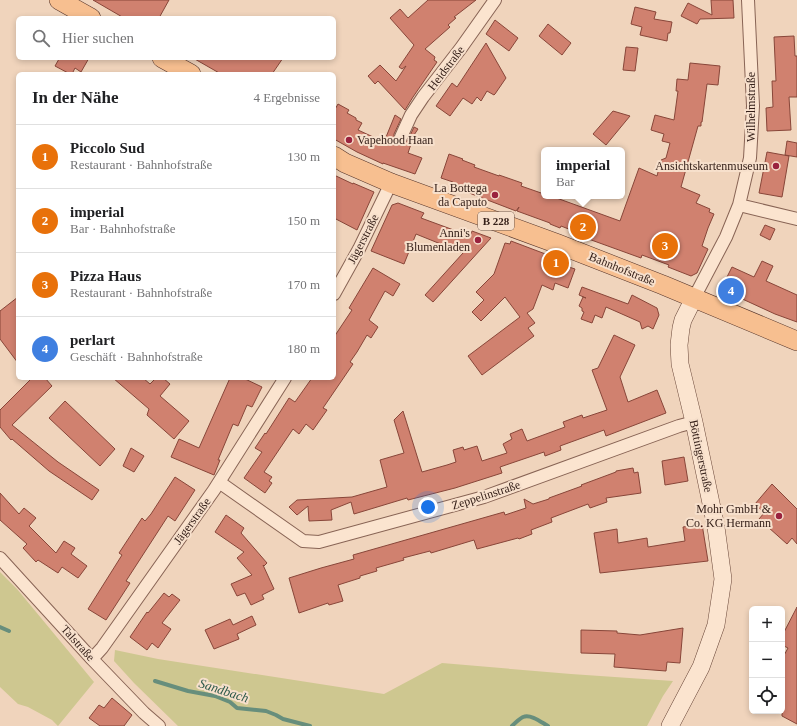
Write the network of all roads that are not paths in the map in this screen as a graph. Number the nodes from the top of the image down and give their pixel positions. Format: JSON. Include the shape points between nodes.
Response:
{"nodes":[{"id":1,"x":59,"y":0,"type":"edge"},
{"id":2,"x":495,"y":0,"type":"edge"},
{"id":3,"x":748,"y":0,"type":"edge"},
{"id":4,"x":87,"y":16,"type":"edge"},
{"id":5,"x":166,"y":60,"type":"edge"},
{"id":6,"x":187,"y":72,"type":"edge"},
{"id":7,"x":401,"y":137,"type":"dead end"},
{"id":8,"x":336,"y":157,"type":"edge"},
{"id":9,"x":391,"y":183,"type":"junction"},
{"id":10,"x":739,"y":205,"type":"junction"},
{"id":11,"x":797,"y":219,"type":"edge"},
{"id":12,"x":336,"y":290,"type":"edge"},
{"id":13,"x":694,"y":298,"type":"junction"},
{"id":14,"x":797,"y":341,"type":"edge"},
{"id":15,"x":283,"y":380,"type":"edge"},
{"id":16,"x":694,"y":422,"type":"junction"},
{"id":17,"x":219,"y":482,"type":"junction"},
{"id":18,"x":0,"y":558,"type":"edge"},
{"id":19,"x":92,"y":659,"type":"junction"},
{"id":20,"x":159,"y":726,"type":"edge"},
{"id":21,"x":670,"y":726,"type":"edge"}],
"edges":[{"from":1,"to":4,"type":"main road"},
{"from":2,"to":7,"type":"street","name":"Heidstraße","via":[[411,115]]},
{"from":3,"to":10,"type":"street","name":"Wilhelmstraße","via":[[753,106],[750,158]]},
{"from":5,"to":6,"type":"main road"},
{"from":8,"to":9,"type":"main road","name":"Bahnhofstraße","number":"B 228"},
{"from":9,"to":12,"type":"street","name":"Jägerstraße"},
{"from":9,"to":13,"type":"main road","name":"Bahnhofstraße","number":"B 228","via":[[558,244]]},
{"from":10,"to":11,"type":"street"},
{"from":10,"to":13,"type":"street","name":"Wilhelmstraße","via":[[726,238]]},
{"from":13,"to":14,"type":"main road","name":"Bahnhofstraße","number":"B 228"},
{"from":13,"to":16,"type":"main road","name":"Böttingerstraße","via":[[683,320],[679,345],[680,364]]},
{"from":15,"to":17,"type":"street","name":"Jägerstraße"},
{"from":16,"to":17,"type":"street","name":"Zeppelinstraße","via":[[484,497],[319,542],[303,541]]},
{"from":16,"to":21,"type":"main road","name":"Böttingerstraße","via":[[716,527],[723,579],[716,625],[701,667]]},
{"from":17,"to":19,"type":"street","name":"Jägerstraße"},
{"from":18,"to":19,"type":"street","name":"Talstraße"},
{"from":19,"to":20,"type":"street","name":"Talstraße"}]}
